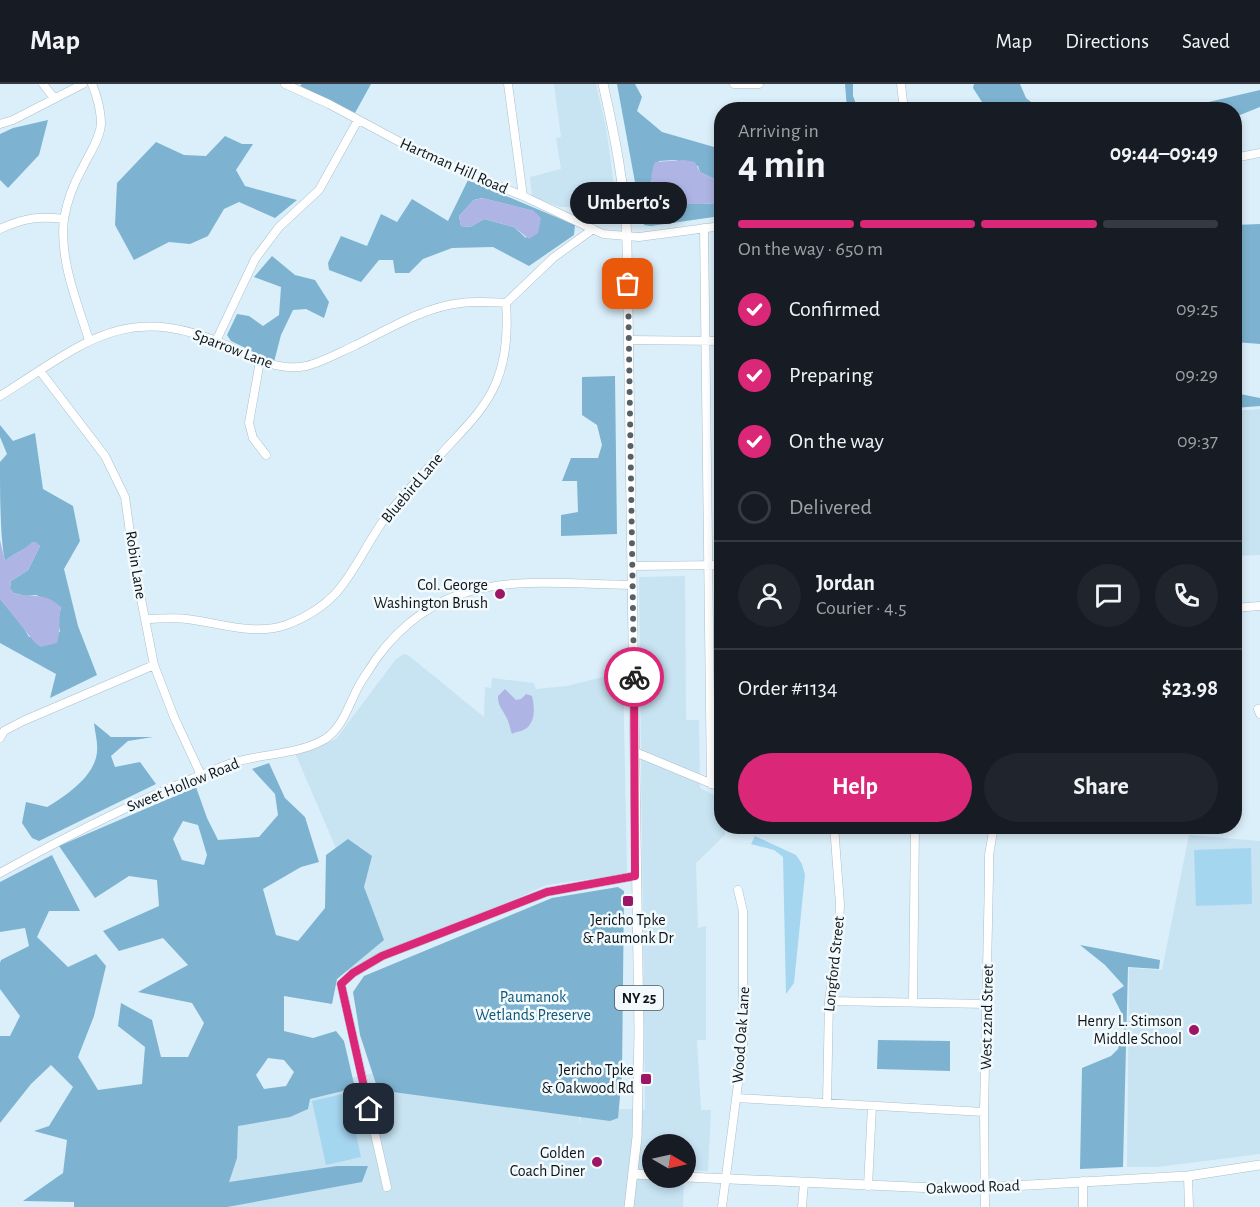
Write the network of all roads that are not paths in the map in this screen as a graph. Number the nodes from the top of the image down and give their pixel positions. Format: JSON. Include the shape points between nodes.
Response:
{"nodes":[{"id":1,"x":43,"y":84,"type":"edge"},
{"id":2,"x":83,"y":84,"type":"edge"},
{"id":3,"x":92,"y":84,"type":"edge"},
{"id":4,"x":285,"y":84,"type":"edge"},
{"id":5,"x":508,"y":84,"type":"edge"},
{"id":6,"x":603,"y":84,"type":"edge"},
{"id":7,"x":734,"y":84,"type":"edge"},
{"id":8,"x":759,"y":84,"type":"edge"},
{"id":9,"x":901,"y":84,"type":"edge"},
{"id":10,"x":54,"y":98,"type":"junction"},
{"id":11,"x":903,"y":102,"type":"edge"},
{"id":12,"x":358,"y":120,"type":"junction"},
{"id":13,"x":0,"y":124,"type":"edge"},
{"id":14,"x":1260,"y":153,"type":"edge"},
{"id":15,"x":1242,"y":156,"type":"edge"},
{"id":16,"x":523,"y":196,"type":"junction"},
{"id":17,"x":64,"y":219,"type":"junction"},
{"id":18,"x":714,"y":227,"type":"edge"},
{"id":19,"x":704,"y":228,"type":"junction"},
{"id":20,"x":0,"y":229,"type":"edge"},
{"id":21,"x":593,"y":229,"type":"junction"},
{"id":22,"x":627,"y":237,"type":"junction"},
{"id":23,"x":506,"y":303,"type":"junction"},
{"id":24,"x":89,"y":340,"type":"junction"},
{"id":25,"x":629,"y":340,"type":"junction"},
{"id":26,"x":216,"y":341,"type":"junction"},
{"id":27,"x":706,"y":341,"type":"junction"},
{"id":28,"x":714,"y":341,"type":"edge"},
{"id":29,"x":260,"y":360,"type":"junction"},
{"id":30,"x":40,"y":371,"type":"junction"},
{"id":31,"x":0,"y":396,"type":"edge"},
{"id":32,"x":266,"y":455,"type":"dead end"},
{"id":33,"x":709,"y":565,"type":"junction"},
{"id":34,"x":714,"y":565,"type":"edge"},
{"id":35,"x":632,"y":566,"type":"junction"},
{"id":36,"x":632,"y":585,"type":"junction"},
{"id":37,"x":1260,"y":606,"type":"edge"},
{"id":38,"x":1242,"y":608,"type":"edge"},
{"id":39,"x":146,"y":619,"type":"junction"},
{"id":40,"x":154,"y":665,"type":"junction"},
{"id":41,"x":1,"y":731,"type":"edge"},
{"id":42,"x":635,"y":752,"type":"junction"},
{"id":43,"x":201,"y":775,"type":"junction"},
{"id":44,"x":711,"y":784,"type":"junction"},
{"id":45,"x":714,"y":785,"type":"edge"},
{"id":46,"x":835,"y":834,"type":"edge"},
{"id":47,"x":915,"y":834,"type":"edge"},
{"id":48,"x":993,"y":834,"type":"edge"},
{"id":49,"x":0,"y":873,"type":"edge"},
{"id":50,"x":635,"y":876,"type":"junction"},
{"id":51,"x":738,"y":890,"type":"dead end"},
{"id":52,"x":829,"y":1001,"type":"junction"},
{"id":53,"x":913,"y":1002,"type":"junction"},
{"id":54,"x":987,"y":1004,"type":"junction"},
{"id":55,"x":736,"y":1098,"type":"junction"},
{"id":56,"x":827,"y":1102,"type":"junction"},
{"id":57,"x":872,"y":1106,"type":"junction"},
{"id":58,"x":984,"y":1112,"type":"junction"},
{"id":59,"x":1260,"y":1165,"type":"edge"},
{"id":60,"x":634,"y":1174,"type":"junction"},
{"id":61,"x":642,"y":1174,"type":"edge"},
{"id":62,"x":1188,"y":1176,"type":"junction"},
{"id":63,"x":696,"y":1178,"type":"edge"},
{"id":64,"x":725,"y":1179,"type":"junction"},
{"id":65,"x":1083,"y":1181,"type":"junction"},
{"id":66,"x":804,"y":1183,"type":"junction"},
{"id":67,"x":868,"y":1186,"type":"junction"},
{"id":68,"x":387,"y":1187,"type":"dead end"},
{"id":69,"x":986,"y":1188,"type":"junction"},
{"id":70,"x":629,"y":1207,"type":"edge"},
{"id":71,"x":722,"y":1207,"type":"edge"},
{"id":72,"x":802,"y":1207,"type":"edge"},
{"id":73,"x":985,"y":1207,"type":"edge"},
{"id":74,"x":1083,"y":1207,"type":"edge"},
{"id":75,"x":1189,"y":1207,"type":"edge"}],
"edges":[{"from":1,"to":10,"type":"street"},
{"from":2,"to":10,"type":"street"},
{"from":3,"to":17,"type":"street","via":[[101,125],[75,182]]},
{"from":4,"to":12,"type":"street","name":"Hartman Hill Road"},
{"from":5,"to":16,"type":"street"},
{"from":6,"to":22,"type":"main road","number":"NY 25","via":[[614,134]]},
{"from":7,"to":8,"type":"street"},
{"from":9,"to":11,"type":"street"},
{"from":10,"to":13,"type":"street"},
{"from":12,"to":16,"type":"street","name":"Hartman Hill Road","via":[[426,156]]},
{"from":12,"to":26,"type":"street","via":[[319,190],[279,227],[255,259]]},
{"from":14,"to":15,"type":"street"},
{"from":16,"to":21,"type":"street","name":"Hartman Hill Road"},
{"from":17,"to":20,"type":"street","via":[[36,217]]},
{"from":17,"to":24,"type":"street","via":[[69,274]]},
{"from":18,"to":19,"type":"street","name":"Hartman Hill Road"},
{"from":19,"to":22,"type":"street","name":"Hartman Hill Road"},
{"from":19,"to":27,"type":"street"},
{"from":21,"to":22,"type":"street","name":"Hartman Hill Road"},
{"from":21,"to":23,"type":"street","via":[[553,258]]},
{"from":22,"to":25,"type":"main road","number":"NY 25"},
{"from":23,"to":29,"type":"street","name":"Sparrow Lane","via":[[459,303],[435,309],[307,366],[294,368]]},
{"from":23,"to":39,"type":"street","name":"Bluebird Lane","via":[[503,363],[487,401],[388,515],[351,573],[324,604],[307,616],[271,628],[185,618]]},
{"from":24,"to":26,"type":"street","name":"Sparrow Lane","via":[[147,326],[181,330]]},
{"from":24,"to":30,"type":"street","name":"Sparrow Lane"},
{"from":25,"to":27,"type":"street"},
{"from":25,"to":35,"type":"main road","number":"NY 25"},
{"from":26,"to":29,"type":"street","name":"Sparrow Lane"},
{"from":27,"to":28,"type":"street"},
{"from":27,"to":33,"type":"street"},
{"from":29,"to":32,"type":"street","via":[[249,423],[253,438]]},
{"from":30,"to":31,"type":"street","name":"Sparrow Lane"},
{"from":30,"to":39,"type":"street","name":"Robin Lane","via":[[105,456],[125,497]]},
{"from":33,"to":34,"type":"street"},
{"from":33,"to":35,"type":"street"},
{"from":33,"to":44,"type":"street"},
{"from":35,"to":36,"type":"main road","number":"NY 25"},
{"from":36,"to":42,"type":"main road","number":"NY 25"},
{"from":36,"to":43,"type":"street","name":"Sweet Hollow Road","via":[[497,584],[437,604],[395,636],[327,737]]},
{"from":37,"to":38,"type":"street"},
{"from":39,"to":40,"type":"street","name":"Robin Lane"},
{"from":40,"to":41,"type":"street"},
{"from":40,"to":43,"type":"street","name":"Robin Lane"},
{"from":42,"to":44,"type":"street"},
{"from":42,"to":50,"type":"main road","number":"NY 25"},
{"from":43,"to":49,"type":"street","name":"Sweet Hollow Road","via":[[78,830]]},
{"from":44,"to":45,"type":"street"},
{"from":46,"to":52,"type":"street","name":"Longford Street","via":[[840,904]]},
{"from":47,"to":53,"type":"street"},
{"from":48,"to":54,"type":"street","name":"West 22nd Street"},
{"from":50,"to":60,"type":"main road","number":"NY 25","via":[[639,1031]]},
{"from":50,"to":68,"type":"street","via":[[547,892],[382,956],[341,984]]},
{"from":51,"to":55,"type":"street","name":"Wood Oak Lane","via":[[743,910],[745,1016]]},
{"from":52,"to":53,"type":"street"},
{"from":52,"to":56,"type":"street","name":"Longford Street"},
{"from":53,"to":54,"type":"street"},
{"from":54,"to":58,"type":"street","name":"West 22nd Street"},
{"from":55,"to":56,"type":"street"},
{"from":55,"to":64,"type":"street","name":"Wood Oak Lane"},
{"from":56,"to":57,"type":"street"},
{"from":57,"to":58,"type":"street"},
{"from":57,"to":67,"type":"street"},
{"from":58,"to":69,"type":"street","name":"West 22nd Street"},
{"from":59,"to":62,"type":"main road","name":"Oakwood Road"},
{"from":60,"to":61,"type":"main road"},
{"from":60,"to":70,"type":"main road","number":"NY 25"},
{"from":62,"to":65,"type":"main road","name":"Oakwood Road"},
{"from":62,"to":75,"type":"street"},
{"from":63,"to":64,"type":"main road","name":"Oakwood Road"},
{"from":64,"to":66,"type":"main road","name":"Oakwood Road"},
{"from":64,"to":71,"type":"street","name":"Wood Oak Lane"},
{"from":65,"to":69,"type":"main road","name":"Oakwood Road"},
{"from":65,"to":74,"type":"street"},
{"from":66,"to":67,"type":"main road","name":"Oakwood Road"},
{"from":66,"to":72,"type":"street"},
{"from":67,"to":69,"type":"main road","name":"Oakwood Road"},
{"from":69,"to":73,"type":"street","name":"West 22nd Street"}]}
